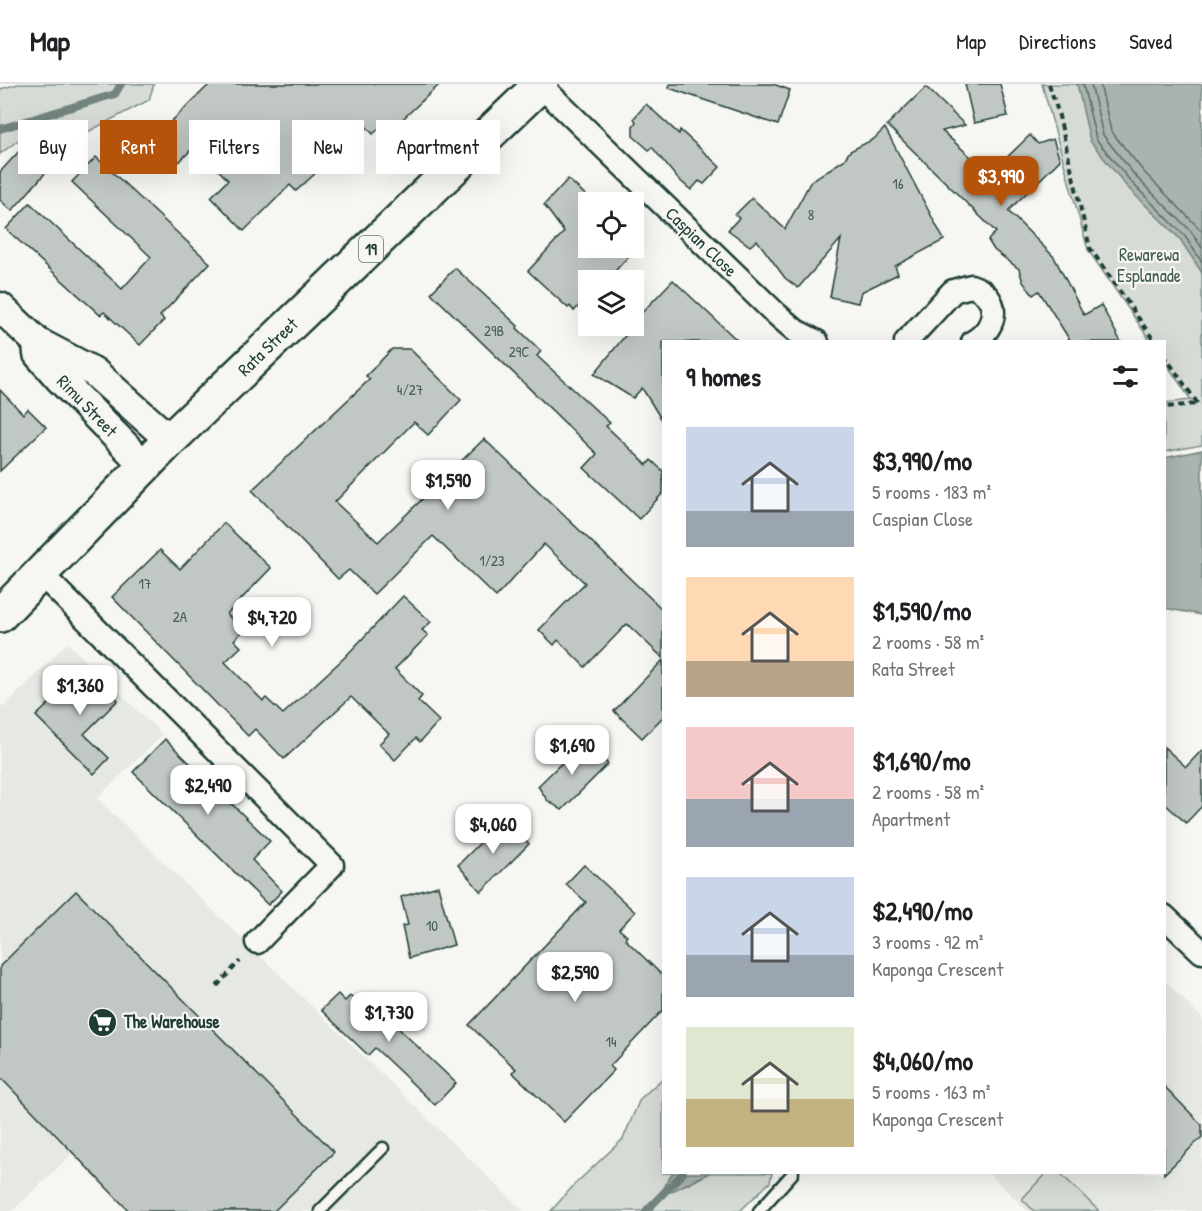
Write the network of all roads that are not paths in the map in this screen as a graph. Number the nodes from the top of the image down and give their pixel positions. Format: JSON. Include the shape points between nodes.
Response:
{"nodes":[{"id":1,"x":540,"y":85,"type":"edge"},
{"id":2,"x":0,"y":307,"type":"edge"},
{"id":3,"x":813,"y":340,"type":"edge"},
{"id":4,"x":908,"y":340,"type":"edge"},
{"id":5,"x":976,"y":340,"type":"edge"},
{"id":6,"x":37,"y":342,"type":"junction"},
{"id":7,"x":170,"y":440,"type":"junction"},
{"id":8,"x":145,"y":466,"type":"junction"},
{"id":9,"x":41,"y":574,"type":"junction"},
{"id":10,"x":0,"y":615,"type":"edge"},
{"id":11,"x":1166,"y":917,"type":"edge"},
{"id":12,"x":257,"y":942,"type":"road end"},
{"id":13,"x":1202,"y":952,"type":"edge"},
{"id":14,"x":383,"y":1148,"type":"dead end"},
{"id":15,"x":792,"y":1174,"type":"edge"},
{"id":16,"x":320,"y":1211,"type":"edge"},
{"id":17,"x":759,"y":1211,"type":"edge"}],
"edges":[{"from":1,"to":3,"type":"street","name":"Caspian Close","via":[[774,313]]},
{"from":1,"to":7,"type":"main road","name":"Rata Street","number":"19"},
{"from":2,"to":6,"type":"street","name":"Rimu Street"},
{"from":4,"to":5,"type":"street","via":[[953,291],[971,286],[991,299],[995,312],[990,327]]},
{"from":6,"to":7,"type":"street","name":"Rimu Street","via":[[94,372]]},
{"from":6,"to":8,"type":"street","name":"Rimu Street","via":[[38,354],[60,380]]},
{"from":7,"to":8,"type":"main road","name":"Rata Street","number":"19"},
{"from":8,"to":9,"type":"main road","name":"Rata Street","number":"19"},
{"from":9,"to":10,"type":"main road","name":"Rata Street","number":"19"},
{"from":9,"to":12,"type":"street","via":[[332,865]]},
{"from":11,"to":13,"type":"street"},
{"from":14,"to":16,"type":"lane"},
{"from":15,"to":17,"type":"lane"}]}
